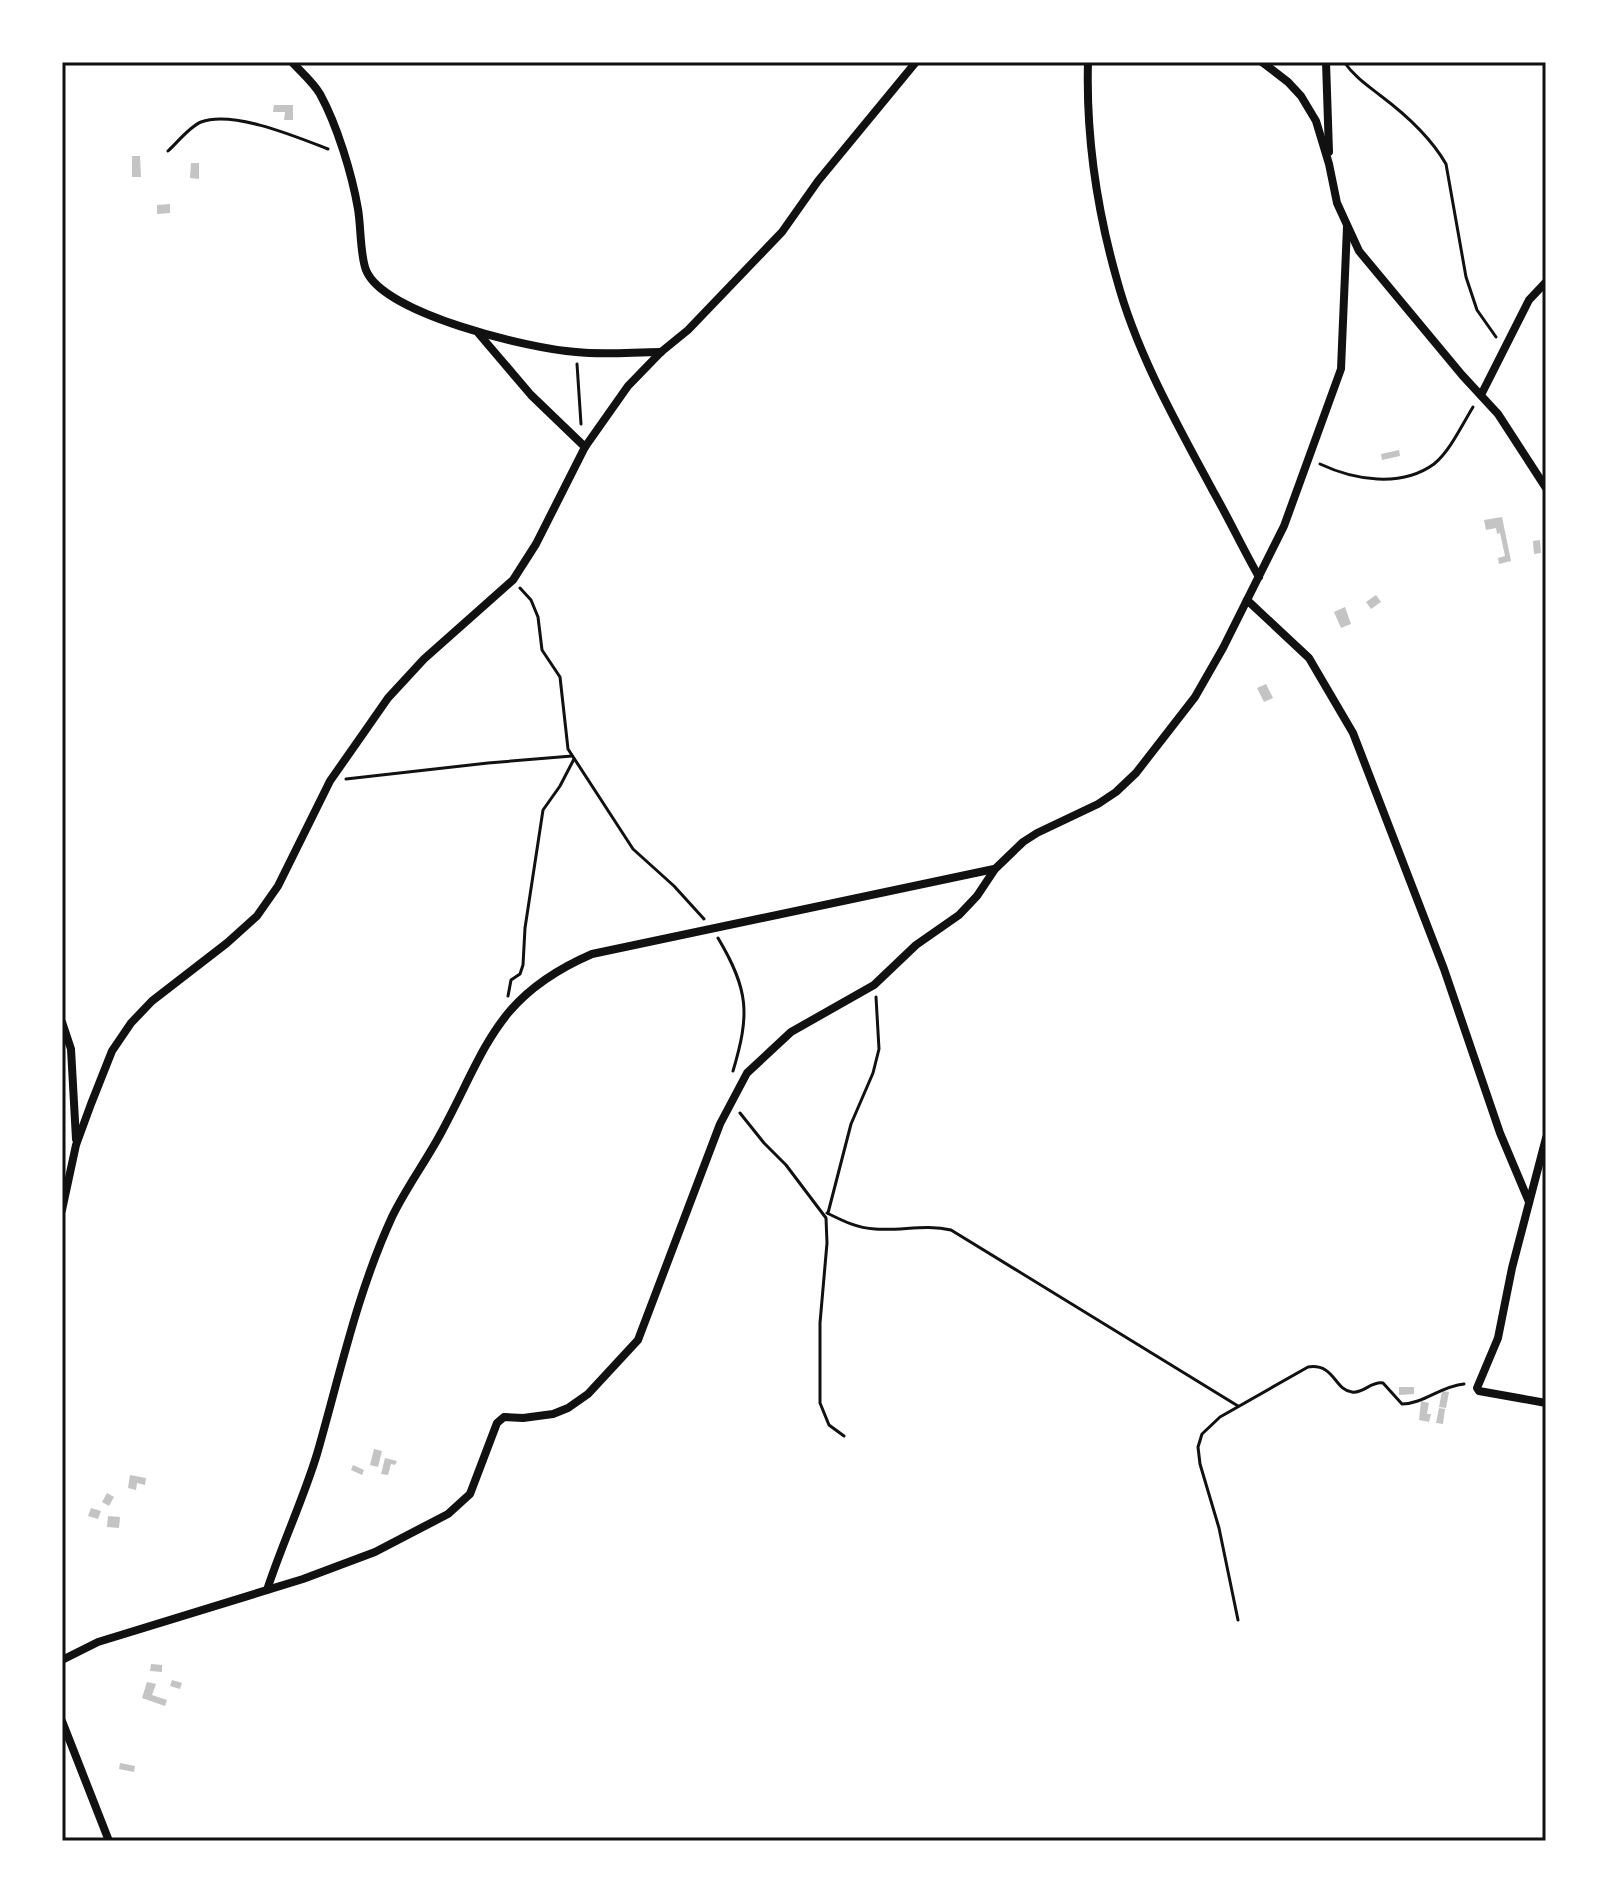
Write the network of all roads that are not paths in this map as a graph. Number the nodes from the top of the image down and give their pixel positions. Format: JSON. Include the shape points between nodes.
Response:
{"nodes":[{"id":1,"x":292,"y":62,"type":"edge"},
{"id":2,"x":916,"y":62,"type":"edge"},
{"id":3,"x":1088,"y":62,"type":"edge"},
{"id":4,"x":1262,"y":62,"type":"edge"},
{"id":5,"x":1326,"y":62,"type":"edge"},
{"id":6,"x":1329,"y":164,"type":"junction"},
{"id":7,"x":1347,"y":227,"type":"junction"},
{"id":8,"x":1546,"y":282,"type":"edge"},
{"id":9,"x":478,"y":333,"type":"junction"},
{"id":10,"x":661,"y":352,"type":"junction"},
{"id":11,"x":1481,"y":395,"type":"junction"},
{"id":12,"x":582,"y":444,"type":"junction"},
{"id":13,"x":1546,"y":488,"type":"edge"},
{"id":14,"x":1259,"y":577,"type":"junction"},
{"id":15,"x":1247,"y":600,"type":"junction"},
{"id":16,"x":995,"y":869,"type":"junction"},
{"id":17,"x":62,"y":1022,"type":"edge"},
{"id":18,"x":1546,"y":1138,"type":"edge"},
{"id":19,"x":76,"y":1145,"type":"junction"},
{"id":20,"x":1529,"y":1202,"type":"junction"},
{"id":21,"x":62,"y":1210,"type":"edge"},
{"id":22,"x":1546,"y":1403,"type":"edge"},
{"id":23,"x":267,"y":1590,"type":"junction"},
{"id":24,"x":62,"y":1660,"type":"edge"},
{"id":25,"x":62,"y":1721,"type":"edge"},
{"id":26,"x":109,"y":1841,"type":"edge"}],
"edges":[{"from":1,"to":9,"type":"street","via":[[328,111],[355,192],[365,268],[373,281],[386,293]]},
{"from":2,"to":10,"type":"street","via":[[782,232]]},
{"from":3,"to":14,"type":"street","via":[[1090,137],[1117,281],[1175,421]]},
{"from":4,"to":6,"type":"street","via":[[1301,96],[1316,121]]},
{"from":5,"to":6,"type":"street"},
{"from":6,"to":7,"type":"street"},
{"from":7,"to":11,"type":"street","via":[[1359,251]]},
{"from":7,"to":14,"type":"street","via":[[1341,369],[1284,526]]},
{"from":8,"to":11,"type":"street","via":[[1529,300]]},
{"from":9,"to":10,"type":"street","via":[[576,352]]},
{"from":9,"to":12,"type":"street"},
{"from":10,"to":12,"type":"street"},
{"from":11,"to":13,"type":"street"},
{"from":12,"to":19,"type":"street","via":[[536,544],[513,580],[388,698],[330,781],[278,886],[257,916],[131,1023],[112,1051]]},
{"from":14,"to":15,"type":"street"},
{"from":15,"to":16,"type":"street","via":[[1195,697],[1136,773],[1098,804],[1037,833]]},
{"from":15,"to":20,"type":"street","via":[[1309,658],[1353,733]]},
{"from":16,"to":23,"type":"street","via":[[959,915],[916,945],[874,985],[791,1032],[747,1073],[732,1096],[638,1340],[588,1394],[553,1414],[504,1417],[470,1494],[448,1514],[375,1552]]},
{"from":16,"to":23,"type":"street","via":[[592,954],[524,994],[488,1040],[391,1220],[354,1314],[317,1452]]},
{"from":17,"to":19,"type":"street","via":[[71,1049]]},
{"from":18,"to":20,"type":"street"},
{"from":19,"to":21,"type":"street"},
{"from":20,"to":22,"type":"street","via":[[1498,1338],[1477,1383],[1479,1391]]},
{"from":23,"to":24,"type":"street","via":[[98,1642]]},
{"from":25,"to":26,"type":"street"}]}
